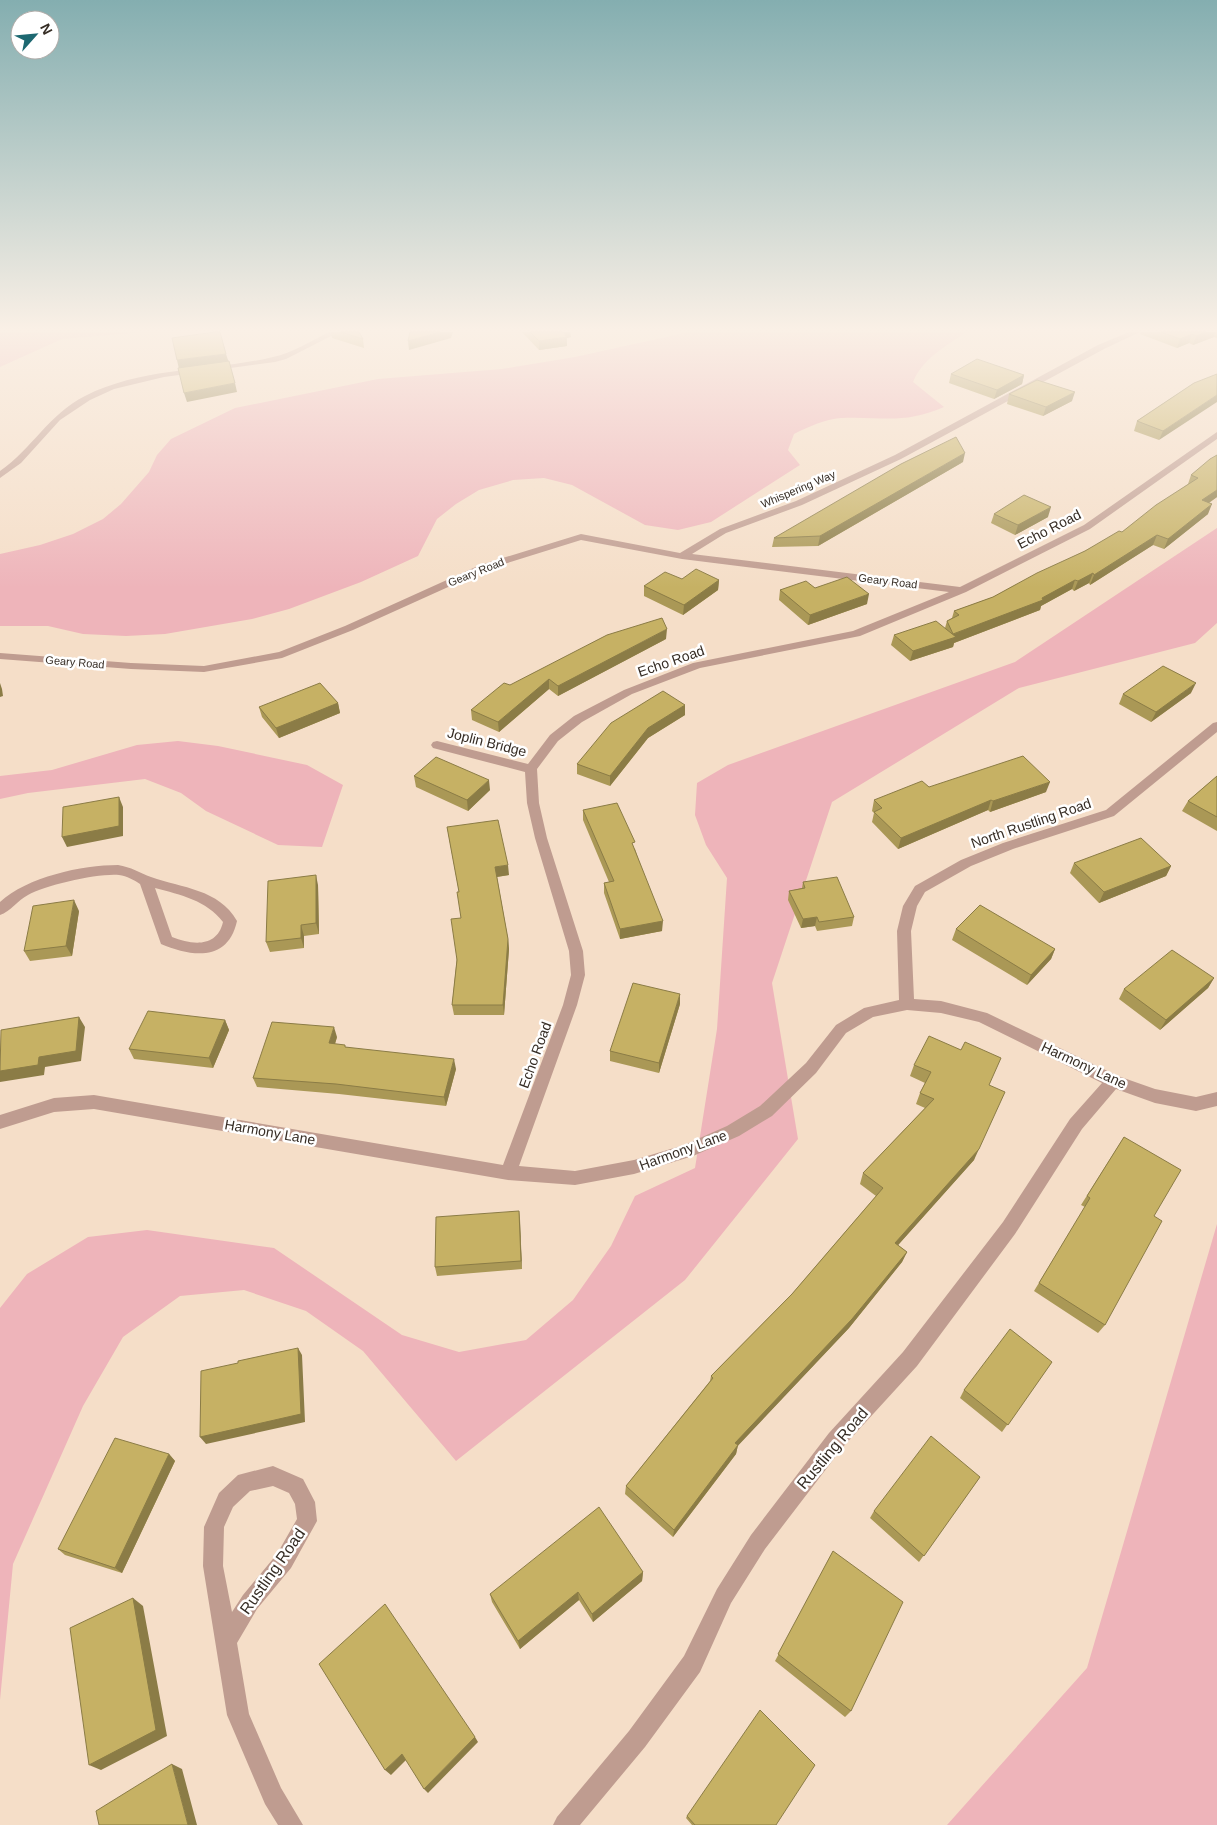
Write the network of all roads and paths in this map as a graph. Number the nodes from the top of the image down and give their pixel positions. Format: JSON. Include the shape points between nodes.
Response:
{"nodes":[{"id":1,"x":60,"y":417,"type":"edge"},
{"id":2,"x":972,"y":417,"type":"edge"},
{"id":3,"x":1217,"y":434,"type":"edge"},
{"id":4,"x":0,"y":475,"type":"edge"},
{"id":5,"x":682,"y":556,"type":"junction"},
{"id":6,"x":962,"y":590,"type":"junction"},
{"id":7,"x":0,"y":656,"type":"edge"},
{"id":8,"x":1217,"y":726,"type":"edge"},
{"id":9,"x":437,"y":745,"type":"dead end"},
{"id":10,"x":531,"y":768,"type":"junction"},
{"id":11,"x":146,"y":881,"type":"junction"},
{"id":12,"x":0,"y":910,"type":"edge"},
{"id":13,"x":907,"y":1004,"type":"junction"},
{"id":14,"x":1113,"y":1081,"type":"junction"},
{"id":15,"x":1217,"y":1099,"type":"edge"},
{"id":16,"x":0,"y":1122,"type":"edge"},
{"id":17,"x":508,"y":1173,"type":"junction"},
{"id":18,"x":226,"y":1641,"type":"junction"},
{"id":19,"x":291,"y":1825,"type":"edge"},
{"id":20,"x":565,"y":1825,"type":"edge"}],
"edges":[{"from":1,"to":4,"type":"street","via":[[24,457]]},
{"from":2,"to":5,"type":"street","name":"Whispering Way","via":[[898,457],[799,503],[723,531]]},
{"from":3,"to":6,"type":"street","name":"Echo Road","via":[[1087,527]]},
{"from":5,"to":6,"type":"street","name":"Geary Road"},
{"from":5,"to":7,"type":"street","name":"Geary Road","via":[[581,537],[484,567],[282,655],[204,669]]},
{"from":6,"to":10,"type":"street","name":"Echo Road","via":[[856,634],[697,665],[628,692],[578,719],[554,738]]},
{"from":8,"to":13,"type":"street","name":"North Rustling Road","via":[[1110,813],[1000,849],[966,863],[920,889],[910,906],[904,931]]},
{"from":9,"to":10,"type":"street","name":"Joplin Bridge"},
{"from":10,"to":17,"type":"street","name":"Echo Road","via":[[533,803],[576,951],[578,975]]},
{"from":11,"to":11,"type":"street","via":[[201,897],[223,909],[230,921],[225,936],[214,945],[198,948],[183,947],[166,940]]},
{"from":11,"to":12,"type":"street","via":[[130,872],[116,870],[73,877],[28,888]]},
{"from":13,"to":14,"type":"street","name":"Harmony Lane","via":[[941,1007],[982,1017]]},
{"from":13,"to":17,"type":"street","name":"Harmony Lane","via":[[869,1012],[840,1029],[811,1068],[766,1111],[733,1131],[686,1151],[634,1168],[575,1178]]},
{"from":14,"to":15,"type":"street","name":"Harmony Lane","via":[[1155,1096],[1196,1104]]},
{"from":14,"to":20,"type":"street","name":"Rustling Road","via":[[1076,1124],[1009,1228],[910,1359],[836,1440],[758,1542],[724,1596],[692,1664],[637,1739]]},
{"from":16,"to":17,"type":"street","name":"Harmony Lane","via":[[54,1104],[94,1102]]},
{"from":18,"to":18,"type":"street","name":"Rustling Road","via":[[213,1566],[214,1527],[226,1500],[244,1482],[273,1476],[296,1486],[305,1502],[307,1521],[284,1561],[250,1602]]},
{"from":18,"to":19,"type":"street","name":"Rustling Road","via":[[238,1715],[273,1796]]}]}
